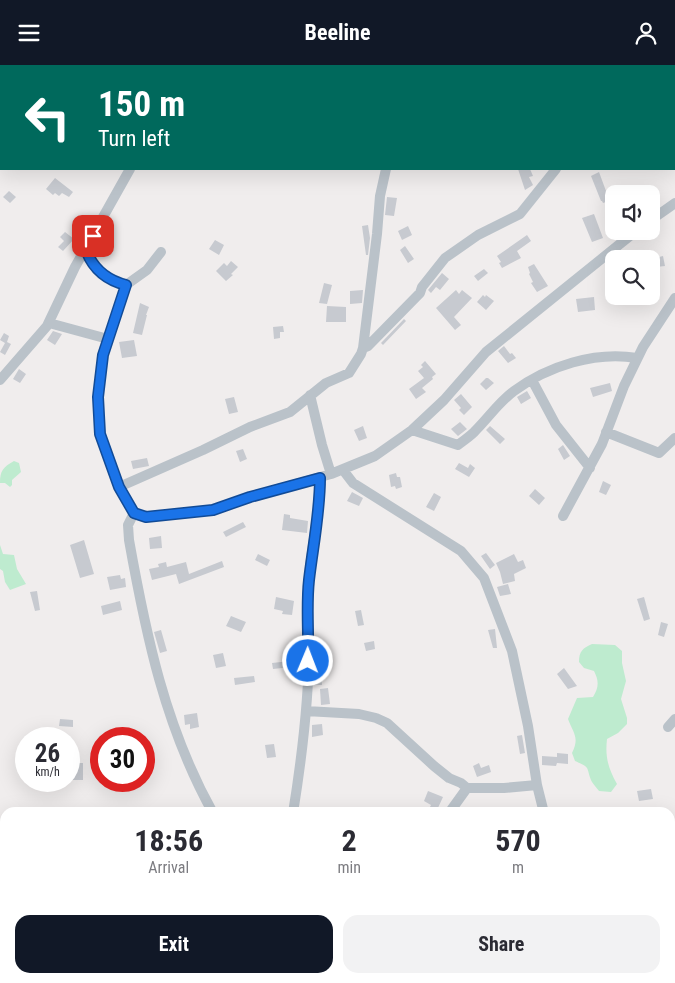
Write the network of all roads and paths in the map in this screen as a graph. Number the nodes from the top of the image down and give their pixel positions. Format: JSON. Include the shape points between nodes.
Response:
{"nodes":[{"id":1,"x":129,"y":170,"type":"edge"},
{"id":2,"x":386,"y":170,"type":"edge"},
{"id":3,"x":555,"y":170,"type":"edge"},
{"id":4,"x":675,"y":203,"type":"edge"},
{"id":5,"x":660,"y":214,"type":"edge"},
{"id":6,"x":625,"y":240,"type":"edge"},
{"id":7,"x":86,"y":250,"type":"junction"},
{"id":8,"x":161,"y":253,"type":"dead end"},
{"id":9,"x":126,"y":285,"type":"junction"},
{"id":10,"x":675,"y":298,"type":"edge"},
{"id":11,"x":49,"y":323,"type":"junction"},
{"id":12,"x":108,"y":339,"type":"junction"},
{"id":13,"x":363,"y":348,"type":"junction"},
{"id":14,"x":637,"y":358,"type":"junction"},
{"id":15,"x":0,"y":380,"type":"edge"},
{"id":16,"x":532,"y":381,"type":"junction"},
{"id":17,"x":310,"y":395,"type":"junction"},
{"id":18,"x":412,"y":430,"type":"junction"},
{"id":19,"x":606,"y":432,"type":"junction"},
{"id":20,"x":675,"y":438,"type":"edge"},
{"id":21,"x":590,"y":468,"type":"junction"},
{"id":22,"x":343,"y":470,"type":"junction"},
{"id":23,"x":331,"y":474,"type":"junction"},
{"id":24,"x":320,"y":478,"type":"junction"},
{"id":25,"x":119,"y":487,"type":"junction"},
{"id":26,"x":134,"y":513,"type":"junction"},
{"id":27,"x":563,"y":517,"type":"dead end"},
{"id":28,"x":306,"y":711,"type":"junction"},
{"id":29,"x":537,"y":785,"type":"junction"},
{"id":30,"x":467,"y":788,"type":"junction"},
{"id":31,"x":210,"y":807,"type":"edge"},
{"id":32,"x":294,"y":807,"type":"edge"},
{"id":33,"x":453,"y":807,"type":"edge"},
{"id":34,"x":542,"y":807,"type":"edge"}],
"edges":[{"from":1,"to":7,"type":"street"},
{"from":2,"to":13,"type":"street"},
{"from":3,"to":13,"type":"street","via":[[520,214],[478,235],[445,258],[420,293]]},
{"from":4,"to":5,"type":"street"},
{"from":6,"to":18,"type":"street","via":[[486,352],[444,400]]},
{"from":7,"to":9,"type":"street","via":[[101,274]]},
{"from":7,"to":11,"type":"street"},
{"from":8,"to":9,"type":"street","via":[[147,271]]},
{"from":9,"to":12,"type":"street"},
{"from":10,"to":14,"type":"street"},
{"from":11,"to":12,"type":"street"},
{"from":11,"to":15,"type":"street"},
{"from":12,"to":25,"type":"street","via":[[98,397],[100,434]]},
{"from":13,"to":17,"type":"street","via":[[349,373],[326,383]]},
{"from":14,"to":16,"type":"street","via":[[601,356],[567,363]]},
{"from":14,"to":19,"type":"street"},
{"from":16,"to":18,"type":"street","via":[[514,391],[458,445]]},
{"from":16,"to":21,"type":"street","via":[[556,425]]},
{"from":17,"to":23,"type":"street"},
{"from":17,"to":25,"type":"street","via":[[290,412]]},
{"from":18,"to":22,"type":"street","via":[[376,456]]},
{"from":19,"to":20,"type":"street","via":[[658,453]]},
{"from":19,"to":21,"type":"street"},
{"from":21,"to":27,"type":"street"},
{"from":22,"to":23,"type":"street"},
{"from":22,"to":29,"type":"street","via":[[353,483],[462,551],[484,578],[512,651]]},
{"from":23,"to":24,"type":"street"},
{"from":24,"to":26,"type":"street","via":[[213,510],[146,517]]},
{"from":24,"to":28,"type":"street","via":[[320,501],[308,582]]},
{"from":25,"to":26,"type":"street"},
{"from":26,"to":31,"type":"street","via":[[128,525],[129,540],[155,670],[177,738]]},
{"from":28,"to":30,"type":"street","via":[[360,714],[388,723],[434,767]]},
{"from":28,"to":32,"type":"street"},
{"from":29,"to":30,"type":"street"},
{"from":29,"to":34,"type":"street"},
{"from":30,"to":33,"type":"street"}]}
